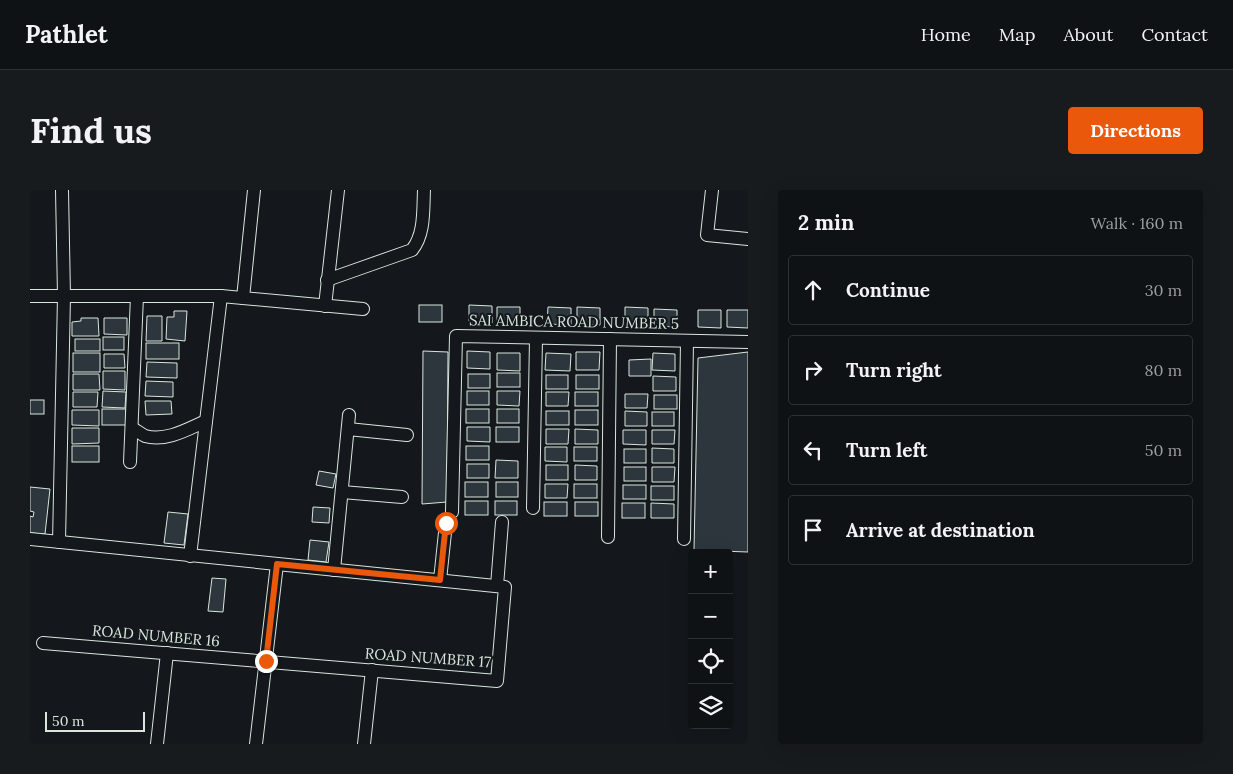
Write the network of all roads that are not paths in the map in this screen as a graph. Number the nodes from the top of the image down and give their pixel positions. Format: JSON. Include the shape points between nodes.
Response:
{"nodes":[{"id":1,"x":62,"y":190,"type":"edge"},
{"id":2,"x":254,"y":190,"type":"edge"},
{"id":3,"x":338,"y":190,"type":"edge"},
{"id":4,"x":424,"y":190,"type":"edge"},
{"id":5,"x":712,"y":190,"type":"edge"},
{"id":6,"x":748,"y":239,"type":"edge"},
{"id":7,"x":328,"y":280,"type":"junction"},
{"id":8,"x":30,"y":296,"type":"edge"},
{"id":9,"x":64,"y":296,"type":"junction"},
{"id":10,"x":137,"y":296,"type":"junction"},
{"id":11,"x":221,"y":296,"type":"junction"},
{"id":12,"x":243,"y":298,"type":"junction"},
{"id":13,"x":325,"y":306,"type":"junction"},
{"id":14,"x":364,"y":309,"type":"dead end"},
{"id":15,"x":536,"y":338,"type":"junction"},
{"id":16,"x":610,"y":339,"type":"junction"},
{"id":17,"x":687,"y":341,"type":"junction"},
{"id":18,"x":748,"y":342,"type":"edge"},
{"id":19,"x":349,"y":415,"type":"dead end"},
{"id":20,"x":206,"y":421,"type":"junction"},
{"id":21,"x":132,"y":428,"type":"junction"},
{"id":22,"x":348,"y":429,"type":"junction"},
{"id":23,"x":407,"y":435,"type":"dead end"},
{"id":24,"x":130,"y":462,"type":"dead end"},
{"id":25,"x":342,"y":492,"type":"junction"},
{"id":26,"x":402,"y":497,"type":"dead end"},
{"id":27,"x":534,"y":508,"type":"dead end"},
{"id":28,"x":502,"y":522,"type":"dead end"},
{"id":29,"x":608,"y":537,"type":"dead end"},
{"id":30,"x":30,"y":539,"type":"edge"},
{"id":31,"x":684,"y":539,"type":"dead end"},
{"id":32,"x":59,"y":542,"type":"junction"},
{"id":33,"x":190,"y":556,"type":"junction"},
{"id":34,"x":277,"y":564,"type":"junction"},
{"id":35,"x":334,"y":570,"type":"junction"},
{"id":36,"x":440,"y":580,"type":"junction"},
{"id":37,"x":501,"y":586,"type":"junction"},
{"id":38,"x":43,"y":643,"type":"dead end"},
{"id":39,"x":167,"y":653,"type":"junction"},
{"id":40,"x":266,"y":661,"type":"junction"},
{"id":41,"x":372,"y":670,"type":"junction"},
{"id":42,"x":157,"y":744,"type":"edge"},
{"id":43,"x":256,"y":744,"type":"edge"},
{"id":44,"x":364,"y":744,"type":"edge"}],
"edges":[{"from":1,"to":9,"type":"street"},
{"from":2,"to":12,"type":"street"},
{"from":3,"to":7,"type":"street"},
{"from":4,"to":7,"type":"street","via":[[421,230],[412,250]]},
{"from":5,"to":6,"type":"street","via":[[707,234]]},
{"from":7,"to":13,"type":"street"},
{"from":8,"to":9,"type":"street"},
{"from":9,"to":10,"type":"street"},
{"from":9,"to":32,"type":"street"},
{"from":10,"to":11,"type":"street"},
{"from":10,"to":21,"type":"street"},
{"from":11,"to":12,"type":"street"},
{"from":11,"to":20,"type":"street"},
{"from":12,"to":13,"type":"street"},
{"from":13,"to":14,"type":"street"},
{"from":15,"to":16,"type":"street","name":"SAI AMBICA ROAD NUMBER 5"},
{"from":15,"to":27,"type":"street"},
{"from":15,"to":36,"type":"street","name":"SAI AMBICA ROAD NUMBER 5","via":[[456,336],[449,517]]},
{"from":16,"to":17,"type":"street","name":"SAI AMBICA ROAD NUMBER 5"},
{"from":16,"to":29,"type":"street"},
{"from":17,"to":18,"type":"street","name":"SAI AMBICA ROAD NUMBER 5"},
{"from":17,"to":31,"type":"street"},
{"from":19,"to":22,"type":"street"},
{"from":20,"to":21,"type":"street","via":[[161,438],[145,436]]},
{"from":20,"to":33,"type":"street"},
{"from":21,"to":24,"type":"street"},
{"from":22,"to":23,"type":"street"},
{"from":22,"to":25,"type":"street"},
{"from":25,"to":26,"type":"street"},
{"from":25,"to":35,"type":"street"},
{"from":28,"to":37,"type":"street"},
{"from":30,"to":32,"type":"street"},
{"from":32,"to":33,"type":"street"},
{"from":33,"to":34,"type":"street"},
{"from":34,"to":35,"type":"street"},
{"from":34,"to":40,"type":"street"},
{"from":35,"to":36,"type":"street"},
{"from":36,"to":37,"type":"street"},
{"from":37,"to":41,"type":"street","name":"ROAD NUMBER 17","via":[[497,681]]},
{"from":38,"to":39,"type":"street","name":"ROAD NUMBER 16"},
{"from":39,"to":40,"type":"street","name":"ROAD NUMBER 16"},
{"from":39,"to":42,"type":"street"},
{"from":40,"to":41,"type":"street","name":"ROAD NUMBER 17"},
{"from":40,"to":43,"type":"street"},
{"from":41,"to":44,"type":"street"}]}
